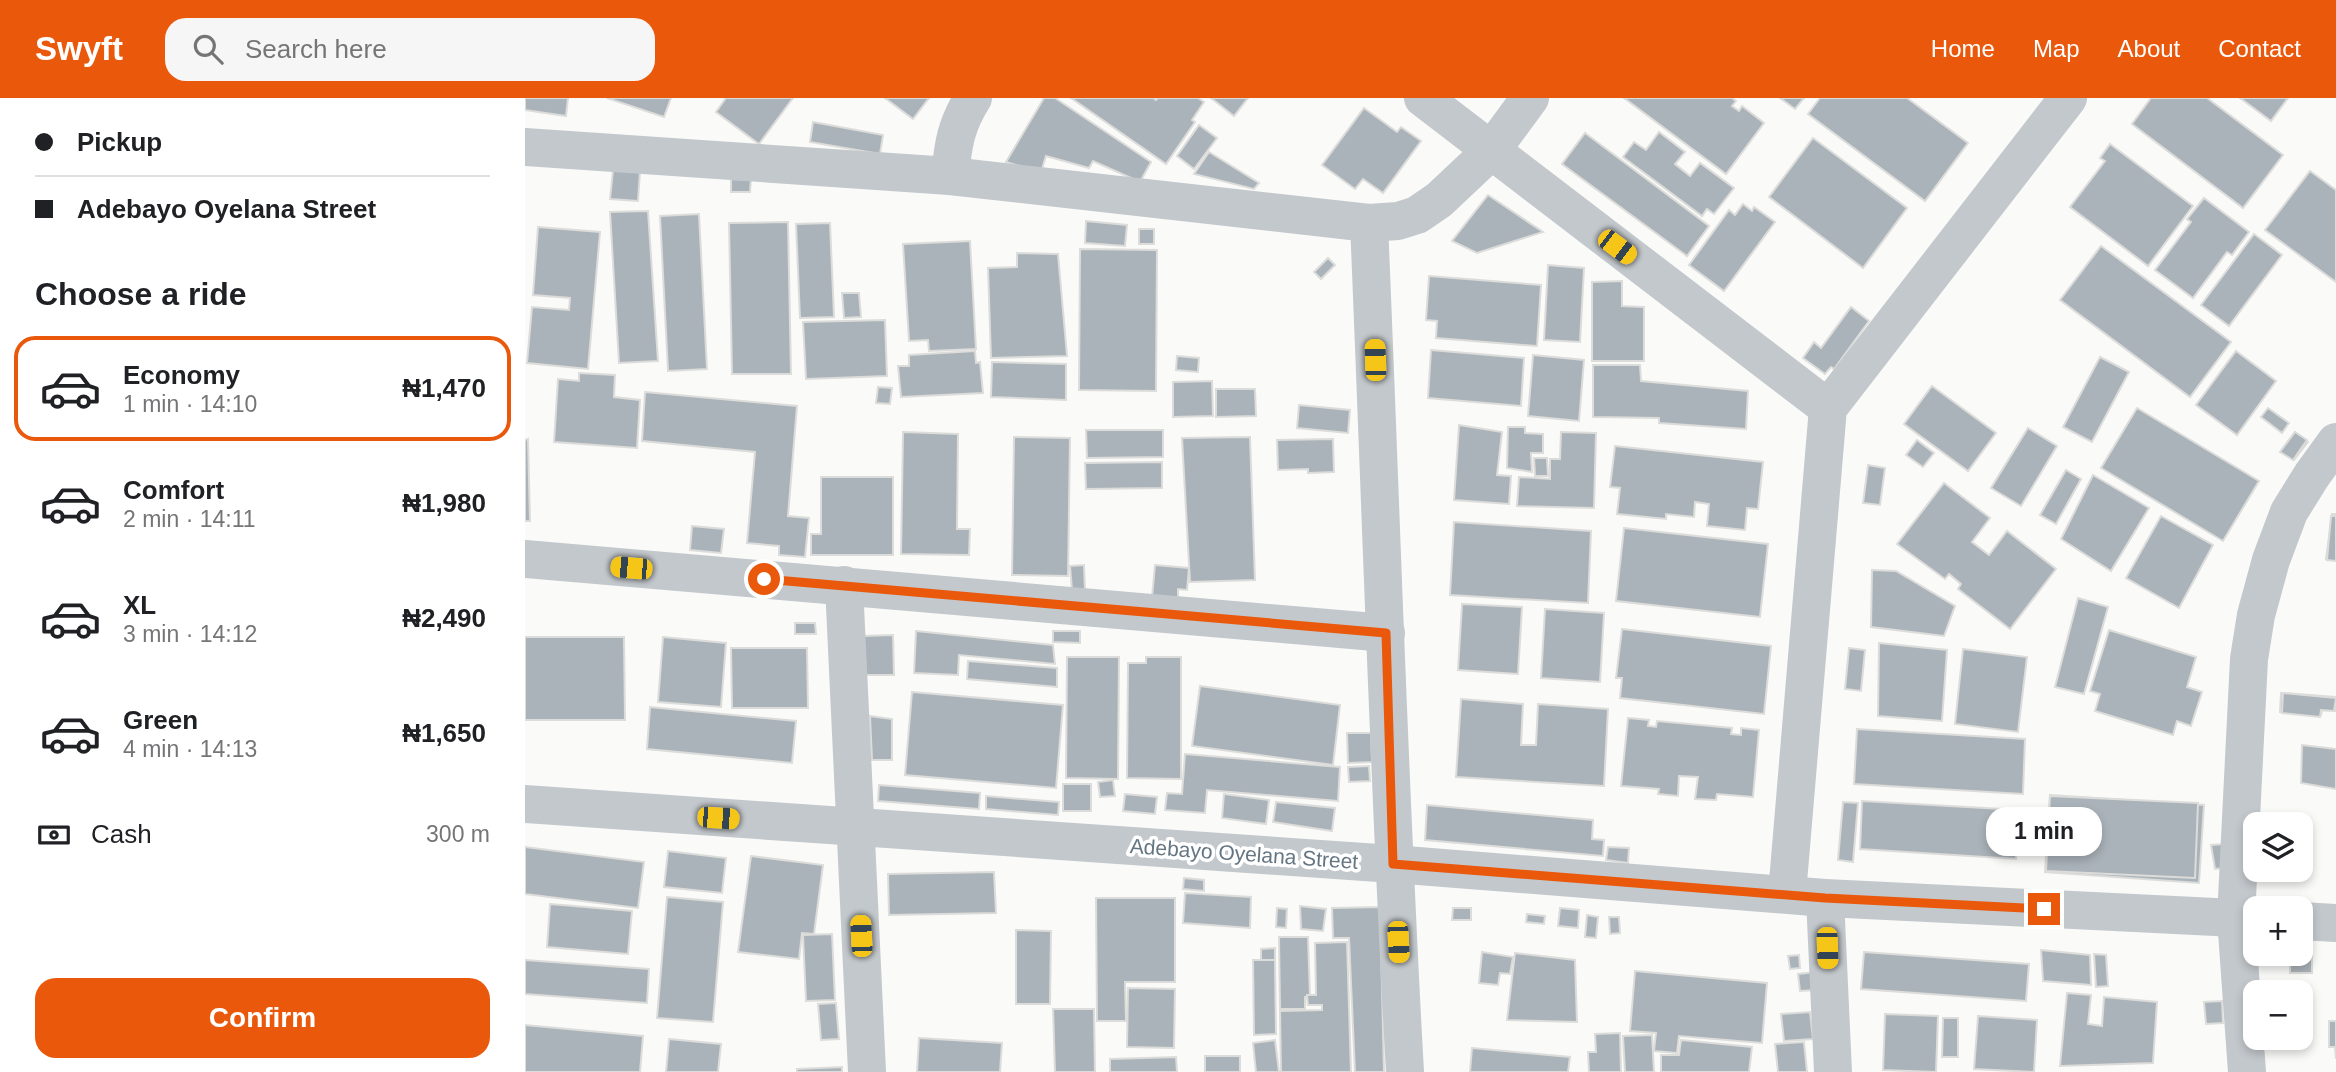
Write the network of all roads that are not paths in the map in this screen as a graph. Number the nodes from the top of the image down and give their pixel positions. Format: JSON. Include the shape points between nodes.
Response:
{"nodes":[{"id":1,"x":973,"y":98,"type":"edge"},
{"id":2,"x":1423,"y":98,"type":"edge"},
{"id":3,"x":1530,"y":98,"type":"edge"},
{"id":4,"x":2068,"y":98,"type":"edge"},
{"id":5,"x":525,"y":147,"type":"edge"},
{"id":6,"x":1491,"y":151,"type":"junction"},
{"id":7,"x":950,"y":176,"type":"junction"},
{"id":8,"x":1369,"y":223,"type":"junction"},
{"id":9,"x":1828,"y":408,"type":"junction"},
{"id":10,"x":2336,"y":442,"type":"edge"},
{"id":11,"x":2324,"y":476,"type":"edge"},
{"id":12,"x":525,"y":559,"type":"edge"},
{"id":13,"x":844,"y":585,"type":"junction"},
{"id":14,"x":1386,"y":633,"type":"junction"},
{"id":15,"x":525,"y":804,"type":"edge"},
{"id":16,"x":856,"y":828,"type":"junction"},
{"id":17,"x":1393,"y":864,"type":"junction"},
{"id":18,"x":1787,"y":894,"type":"junction"},
{"id":19,"x":2246,"y":896,"type":"edge"},
{"id":20,"x":1825,"y":898,"type":"junction"},
{"id":21,"x":2243,"y":918,"type":"edge"},
{"id":22,"x":2313,"y":922,"type":"edge"},
{"id":23,"x":2336,"y":923,"type":"edge"},
{"id":24,"x":2246,"y":966,"type":"edge"},
{"id":25,"x":867,"y":1072,"type":"edge"},
{"id":26,"x":1405,"y":1072,"type":"edge"},
{"id":27,"x":1833,"y":1072,"type":"edge"},
{"id":28,"x":2247,"y":1072,"type":"edge"}],
"edges":[{"from":1,"to":7,"type":"street","via":[[953,143]]},
{"from":2,"to":6,"type":"street"},
{"from":3,"to":6,"type":"street"},
{"from":4,"to":9,"type":"street"},
{"from":5,"to":7,"type":"street"},
{"from":6,"to":8,"type":"street","via":[[1417,215]]},
{"from":6,"to":9,"type":"street"},
{"from":7,"to":8,"type":"street"},
{"from":8,"to":14,"type":"street"},
{"from":9,"to":18,"type":"street"},
{"from":10,"to":11,"type":"street"},
{"from":11,"to":19,"type":"street","via":[[2288,512],[2256,615],[2249,659]]},
{"from":12,"to":13,"type":"street"},
{"from":13,"to":14,"type":"street"},
{"from":13,"to":16,"type":"street"},
{"from":14,"to":17,"type":"street"},
{"from":15,"to":16,"type":"street","name":"Adebayo Oyelana Street"},
{"from":16,"to":17,"type":"street","name":"Adebayo Oyelana Street"},
{"from":16,"to":25,"type":"street"},
{"from":17,"to":18,"type":"street","name":"Adebayo Oyelana Street"},
{"from":17,"to":26,"type":"street"},
{"from":18,"to":20,"type":"street","name":"Adebayo Oyelana Street"},
{"from":20,"to":21,"type":"street","name":"Adebayo Oyelana Street"},
{"from":20,"to":27,"type":"street"},
{"from":22,"to":23,"type":"street"},
{"from":24,"to":28,"type":"street"}]}
